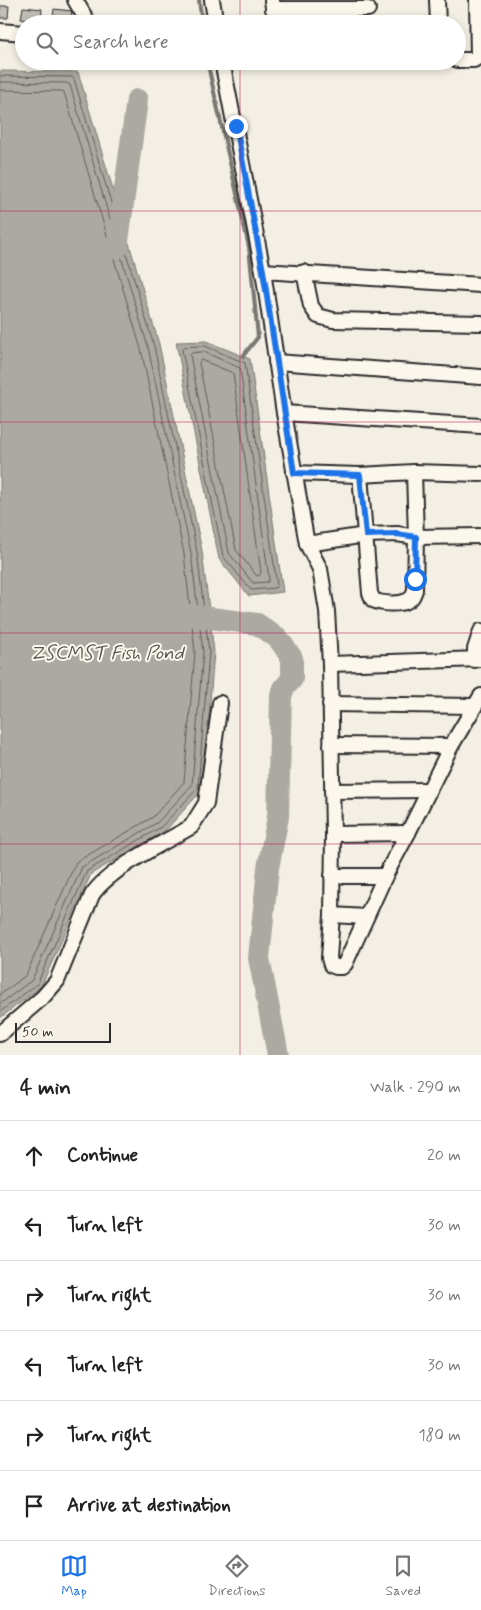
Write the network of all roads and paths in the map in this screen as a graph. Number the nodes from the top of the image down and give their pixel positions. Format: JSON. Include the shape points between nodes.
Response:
{"nodes":[{"id":1,"x":75,"y":0,"type":"edge"},
{"id":2,"x":212,"y":0,"type":"edge"},
{"id":3,"x":437,"y":0,"type":"edge"},
{"id":4,"x":477,"y":0,"type":"edge"},
{"id":5,"x":273,"y":4,"type":"edge"},
{"id":6,"x":368,"y":5,"type":"edge"},
{"id":7,"x":84,"y":15,"type":"edge"},
{"id":8,"x":214,"y":15,"type":"edge"},
{"id":9,"x":438,"y":15,"type":"edge"},
{"id":10,"x":0,"y":31,"type":"edge"},
{"id":11,"x":15,"y":32,"type":"edge"},
{"id":12,"x":466,"y":60,"type":"edge"},
{"id":13,"x":224,"y":70,"type":"edge"},
{"id":14,"x":263,"y":271,"type":"junction"},
{"id":15,"x":304,"y":272,"type":"junction"},
{"id":16,"x":481,"y":285,"type":"edge"},
{"id":17,"x":481,"y":323,"type":"edge"},
{"id":18,"x":276,"y":362,"type":"junction"},
{"id":19,"x":481,"y":377,"type":"edge"},
{"id":20,"x":284,"y":413,"type":"junction"},
{"id":21,"x":481,"y":426,"type":"edge"},
{"id":22,"x":414,"y":472,"type":"junction"},
{"id":23,"x":294,"y":473,"type":"junction"},
{"id":24,"x":481,"y":474,"type":"edge"},
{"id":25,"x":360,"y":475,"type":"junction"},
{"id":26,"x":366,"y":535,"type":"junction"},
{"id":27,"x":481,"y":536,"type":"edge"},
{"id":28,"x":416,"y":537,"type":"junction"},
{"id":29,"x":307,"y":544,"type":"junction"},
{"id":30,"x":481,"y":631,"type":"edge"},
{"id":31,"x":478,"y":660,"type":"edge"},
{"id":32,"x":330,"y":664,"type":"junction"},
{"id":33,"x":477,"y":701,"type":"edge"},
{"id":34,"x":220,"y":703,"type":"dead end"},
{"id":35,"x":330,"y":704,"type":"junction"},
{"id":36,"x":331,"y":745,"type":"junction"},
{"id":37,"x":450,"y":746,"type":"junction"},
{"id":38,"x":428,"y":790,"type":"junction"},
{"id":39,"x":332,"y":791,"type":"junction"},
{"id":40,"x":408,"y":833,"type":"junction"},
{"id":41,"x":333,"y":834,"type":"junction"},
{"id":42,"x":332,"y":876,"type":"junction"},
{"id":43,"x":385,"y":876,"type":"junction"},
{"id":44,"x":332,"y":915,"type":"junction"},
{"id":45,"x":366,"y":917,"type":"junction"},
{"id":46,"x":0,"y":1034,"type":"edge"}],
"edges":[{"from":1,"to":7,"type":"street"},
{"from":2,"to":8,"type":"street"},
{"from":3,"to":9,"type":"street"},
{"from":4,"to":12,"type":"street","via":[[478,57]]},
{"from":5,"to":6,"type":"street"},
{"from":10,"to":11,"type":"street"},
{"from":13,"to":14,"type":"street"},
{"from":14,"to":15,"type":"street"},
{"from":14,"to":18,"type":"street"},
{"from":15,"to":16,"type":"street"},
{"from":15,"to":17,"type":"street","via":[[311,306],[318,316],[333,320]]},
{"from":18,"to":19,"type":"street"},
{"from":18,"to":20,"type":"street"},
{"from":20,"to":21,"type":"street"},
{"from":20,"to":23,"type":"street"},
{"from":22,"to":24,"type":"street"},
{"from":22,"to":25,"type":"street"},
{"from":22,"to":28,"type":"street"},
{"from":23,"to":25,"type":"street"},
{"from":23,"to":29,"type":"street"},
{"from":25,"to":26,"type":"street"},
{"from":26,"to":28,"type":"street"},
{"from":26,"to":28,"type":"street","via":[[370,594],[378,603],[407,601],[412,597],[415,590]]},
{"from":26,"to":29,"type":"street"},
{"from":27,"to":28,"type":"street"},
{"from":29,"to":32,"type":"street","via":[[320,569],[324,589]]},
{"from":30,"to":31,"type":"street","via":[[475,649]]},
{"from":31,"to":32,"type":"street"},
{"from":32,"to":35,"type":"street"},
{"from":33,"to":35,"type":"street"},
{"from":33,"to":37,"type":"street"},
{"from":34,"to":46,"type":"street","via":[[206,803],[198,817],[191,827],[99,885],[57,981],[44,998]]},
{"from":35,"to":36,"type":"street"},
{"from":36,"to":37,"type":"street"},
{"from":36,"to":39,"type":"street"},
{"from":37,"to":38,"type":"street"},
{"from":38,"to":39,"type":"street"},
{"from":38,"to":40,"type":"street"},
{"from":39,"to":41,"type":"street"},
{"from":40,"to":41,"type":"street"},
{"from":40,"to":43,"type":"street"},
{"from":41,"to":42,"type":"street"},
{"from":42,"to":43,"type":"street"},
{"from":42,"to":44,"type":"street"},
{"from":43,"to":45,"type":"street"},
{"from":44,"to":45,"type":"street"},
{"from":44,"to":45,"type":"street","via":[[329,962],[336,968],[345,964]]}]}
